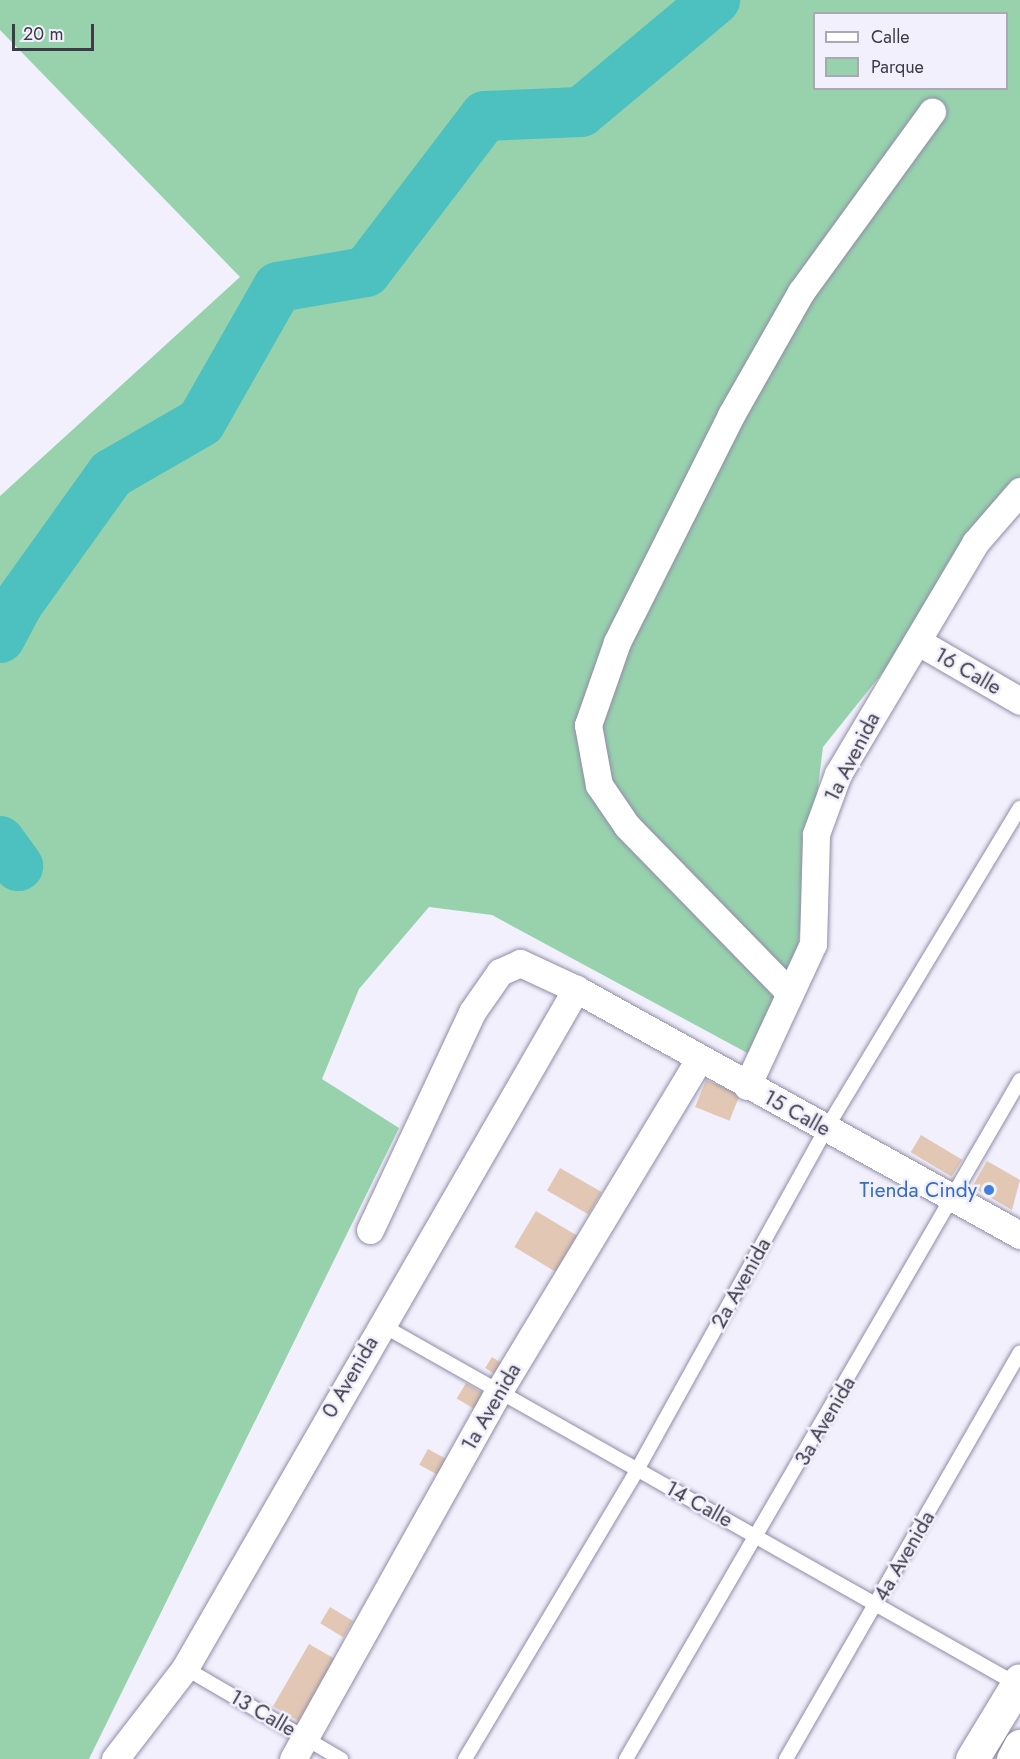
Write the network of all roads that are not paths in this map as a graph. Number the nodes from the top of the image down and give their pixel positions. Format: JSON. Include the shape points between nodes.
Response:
{"nodes":[{"id":1,"x":932,"y":112,"type":"dead end"},
{"id":2,"x":1020,"y":491,"type":"edge"},
{"id":3,"x":917,"y":641,"type":"junction"},
{"id":4,"x":1020,"y":701,"type":"edge"},
{"id":5,"x":1020,"y":808,"type":"edge"},
{"id":6,"x":576,"y":988,"type":"junction"},
{"id":7,"x":790,"y":993,"type":"junction"},
{"id":8,"x":699,"y":1060,"type":"junction"},
{"id":9,"x":1020,"y":1080,"type":"edge"},
{"id":10,"x":747,"y":1086,"type":"junction"},
{"id":11,"x":826,"y":1129,"type":"junction"},
{"id":12,"x":954,"y":1197,"type":"junction"},
{"id":13,"x":370,"y":1230,"type":"dead end"},
{"id":14,"x":1020,"y":1235,"type":"edge"},
{"id":15,"x":380,"y":1324,"type":"junction"},
{"id":16,"x":1020,"y":1352,"type":"edge"},
{"id":17,"x":499,"y":1391,"type":"junction"},
{"id":18,"x":637,"y":1470,"type":"junction"},
{"id":19,"x":758,"y":1538,"type":"junction"},
{"id":20,"x":876,"y":1605,"type":"junction"},
{"id":21,"x":185,"y":1668,"type":"junction"},
{"id":22,"x":1019,"y":1682,"type":"edge"},
{"id":23,"x":1020,"y":1746,"type":"edge"},
{"id":24,"x":300,"y":1749,"type":"edge"},
{"id":25,"x":115,"y":1759,"type":"edge"},
{"id":26,"x":341,"y":1759,"type":"edge"},
{"id":27,"x":465,"y":1759,"type":"edge"},
{"id":28,"x":626,"y":1759,"type":"edge"},
{"id":29,"x":786,"y":1759,"type":"edge"},
{"id":30,"x":972,"y":1759,"type":"edge"},
{"id":31,"x":1013,"y":1759,"type":"edge"}],
"edges":[{"from":1,"to":7,"type":"street","via":[[801,292],[731,415],[617,642],[588,725],[599,785],[627,826]]},
{"from":2,"to":3,"type":"street","name":"1a Avenida","via":[[975,543]]},
{"from":3,"to":4,"type":"street","name":"16 Calle"},
{"from":3,"to":7,"type":"street","name":"1a Avenida","via":[[838,774],[816,834],[813,944]]},
{"from":5,"to":11,"type":"lane","name":"2a Avenida"},
{"from":6,"to":8,"type":"street","name":"15 Calle"},
{"from":6,"to":13,"type":"street","name":"15 Calle","via":[[528,964],[510,964],[500,972],[472,1012]]},
{"from":6,"to":15,"type":"street","name":"0 Avenida"},
{"from":7,"to":10,"type":"street","name":"1a Avenida"},
{"from":8,"to":10,"type":"street","name":"15 Calle"},
{"from":8,"to":17,"type":"street","name":"1a Avenida"},
{"from":9,"to":12,"type":"lane","name":"3a Avenida"},
{"from":10,"to":11,"type":"street","name":"15 Calle"},
{"from":11,"to":12,"type":"street","name":"15 Calle"},
{"from":11,"to":18,"type":"lane","name":"2a Avenida"},
{"from":12,"to":14,"type":"street","name":"15 Calle"},
{"from":12,"to":19,"type":"lane","name":"3a Avenida"},
{"from":15,"to":17,"type":"lane","name":"14 Calle"},
{"from":15,"to":21,"type":"street","name":"0 Avenida"},
{"from":16,"to":20,"type":"lane","name":"4a Avenida"},
{"from":17,"to":18,"type":"lane","name":"14 Calle"},
{"from":17,"to":24,"type":"street","name":"1a Avenida"},
{"from":18,"to":19,"type":"lane","name":"14 Calle"},
{"from":18,"to":27,"type":"lane","name":"2a Avenida"},
{"from":19,"to":20,"type":"lane","name":"14 Calle"},
{"from":19,"to":28,"type":"lane","name":"3a Avenida"},
{"from":20,"to":22,"type":"lane","name":"14 Calle"},
{"from":20,"to":29,"type":"lane","name":"4a Avenida"},
{"from":21,"to":24,"type":"lane","name":"13 Calle"},
{"from":21,"to":25,"type":"street","name":"0 Avenida"},
{"from":22,"to":30,"type":"street"},
{"from":23,"to":31,"type":"street"},
{"from":24,"to":26,"type":"lane","name":"13 Calle"}]}
